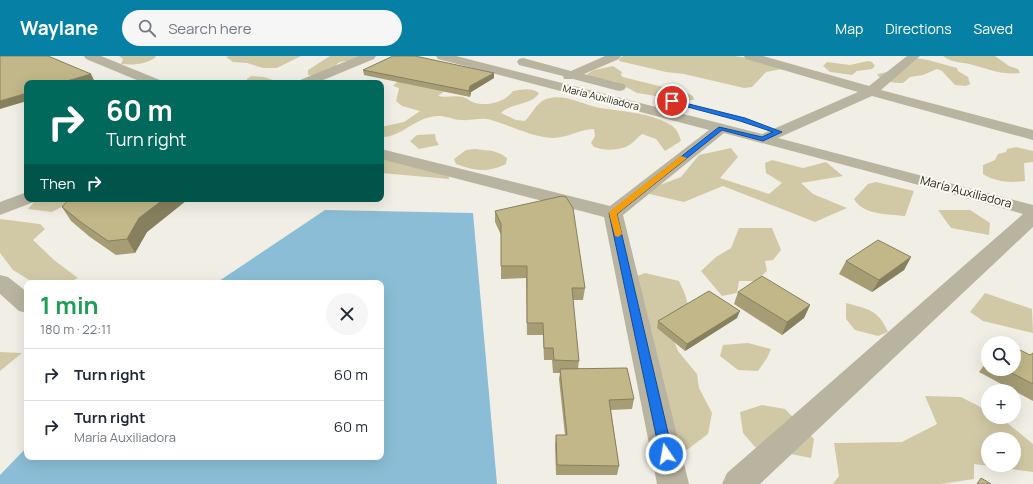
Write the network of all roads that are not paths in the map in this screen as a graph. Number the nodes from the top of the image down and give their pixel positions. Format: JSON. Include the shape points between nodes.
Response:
{"nodes":[{"id":1,"x":90,"y":56,"type":"edge"},
{"id":2,"x":370,"y":56,"type":"edge"},
{"id":3,"x":442,"y":56,"type":"edge"},
{"id":4,"x":615,"y":56,"type":"edge"},
{"id":5,"x":750,"y":56,"type":"edge"},
{"id":6,"x":914,"y":56,"type":"edge"},
{"id":7,"x":507,"y":58,"type":"dead end"},
{"id":8,"x":572,"y":74,"type":"junction"},
{"id":9,"x":148,"y":80,"type":"edge"},
{"id":10,"x":312,"y":80,"type":"edge"},
{"id":11,"x":551,"y":85,"type":"junction"},
{"id":12,"x":631,"y":90,"type":"dead end"},
{"id":13,"x":871,"y":91,"type":"junction"},
{"id":14,"x":691,"y":106,"type":"dead end"},
{"id":15,"x":721,"y":128,"type":"junction"},
{"id":16,"x":779,"y":132,"type":"junction"},
{"id":17,"x":1033,"y":135,"type":"edge"},
{"id":18,"x":763,"y":139,"type":"junction"},
{"id":19,"x":384,"y":155,"type":"edge"},
{"id":20,"x":899,"y":174,"type":"junction"},
{"id":21,"x":24,"y":199,"type":"edge"},
{"id":22,"x":0,"y":209,"type":"edge"},
{"id":23,"x":1033,"y":211,"type":"edge"},
{"id":24,"x":613,"y":213,"type":"junction"},
{"id":25,"x":1033,"y":216,"type":"edge"},
{"id":26,"x":0,"y":282,"type":"edge"},
{"id":27,"x":24,"y":302,"type":"edge"},
{"id":28,"x":673,"y":484,"type":"edge"},
{"id":29,"x":738,"y":484,"type":"edge"}],
"edges":[{"from":1,"to":9,"type":"street"},
{"from":2,"to":10,"type":"street"},
{"from":3,"to":11,"type":"street","name":"María Auxiliadora"},
{"from":4,"to":8,"type":"street"},
{"from":5,"to":13,"type":"street"},
{"from":6,"to":13,"type":"street"},
{"from":7,"to":8,"type":"street","name":"María Auxiliadora"},
{"from":8,"to":11,"type":"street"},
{"from":8,"to":12,"type":"street","name":"María Auxiliadora"},
{"from":11,"to":15,"type":"street","name":"María Auxiliadora"},
{"from":13,"to":16,"type":"street"},
{"from":13,"to":17,"type":"street"},
{"from":14,"to":16,"type":"street","name":"María Auxiliadora"},
{"from":15,"to":18,"type":"street","name":"María Auxiliadora"},
{"from":15,"to":24,"type":"street"},
{"from":16,"to":18,"type":"street"},
{"from":16,"to":20,"type":"street","name":"María Auxiliadora"},
{"from":18,"to":20,"type":"street","name":"María Auxiliadora"},
{"from":19,"to":24,"type":"street"},
{"from":20,"to":23,"type":"street","name":"María Auxiliadora"},
{"from":21,"to":22,"type":"street"},
{"from":24,"to":28,"type":"street"},
{"from":25,"to":29,"type":"street"},
{"from":26,"to":27,"type":"street"}]}
